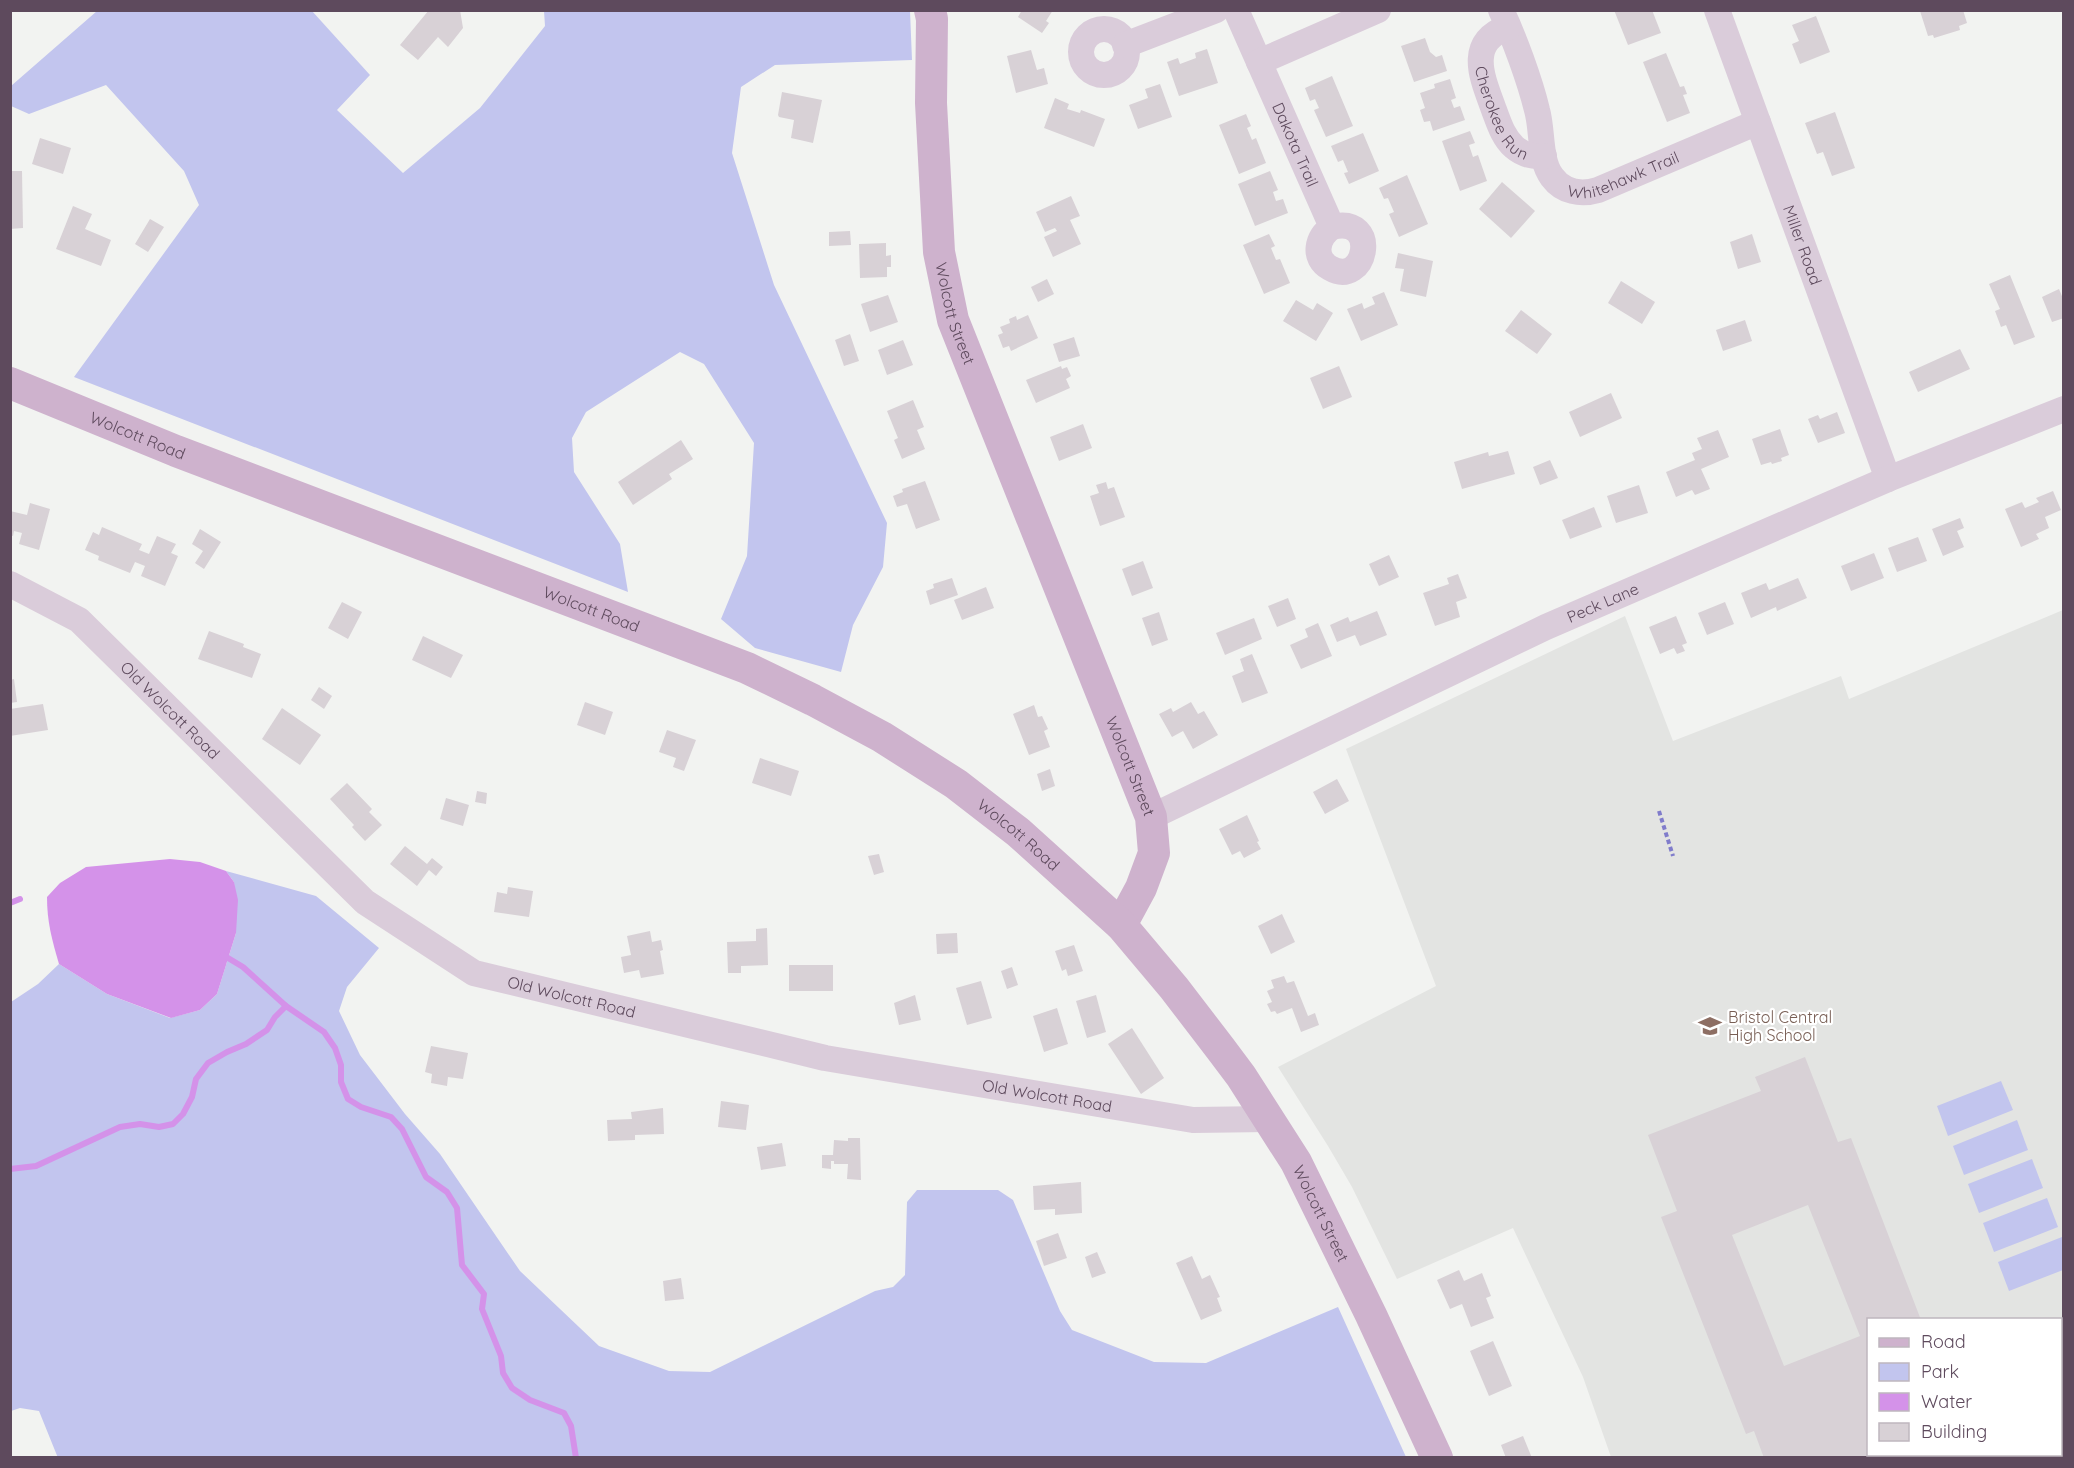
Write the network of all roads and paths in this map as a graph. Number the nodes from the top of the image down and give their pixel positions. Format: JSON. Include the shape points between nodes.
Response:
{"nodes":[{"id":1,"x":930,"y":10,"type":"edge"},
{"id":2,"x":1216,"y":10,"type":"edge"},
{"id":3,"x":1236,"y":10,"type":"edge"},
{"id":4,"x":1378,"y":10,"type":"edge"},
{"id":5,"x":1717,"y":10,"type":"edge"},
{"id":6,"x":1504,"y":19,"type":"edge"},
{"id":7,"x":1125,"y":45,"type":"dead end"},
{"id":8,"x":1259,"y":63,"type":"junction"},
{"id":9,"x":1758,"y":122,"type":"junction"},
{"id":10,"x":1544,"y":156,"type":"junction"},
{"id":11,"x":1332,"y":227,"type":"dead end"},
{"id":12,"x":10,"y":383,"type":"edge"},
{"id":13,"x":2064,"y":409,"type":"edge"},
{"id":14,"x":1888,"y":479,"type":"junction"},
{"id":15,"x":10,"y":584,"type":"edge"},
{"id":16,"x":1659,"y":811,"type":"dead end"},
{"id":17,"x":1151,"y":817,"type":"junction"},
{"id":18,"x":1673,"y":856,"type":"dead end"},
{"id":19,"x":1121,"y":925,"type":"junction"},
{"id":20,"x":1268,"y":1119,"type":"junction"},
{"id":21,"x":1437,"y":1458,"type":"edge"}],
"edges":[{"from":1,"to":17,"type":"main road","name":"Wolcott Street","via":[[939,252],[953,320]]},
{"from":2,"to":7,"type":"street"},
{"from":3,"to":8,"type":"street"},
{"from":4,"to":8,"type":"street"},
{"from":5,"to":9,"type":"street","name":"Miller Road"},
{"from":6,"to":10,"type":"street","name":"Whitehawk Trail","via":[[1538,111]]},
{"from":6,"to":10,"type":"street","name":"Cherokee Run","via":[[1481,54],[1480,73],[1510,143],[1526,154]]},
{"from":8,"to":11,"type":"street","name":"Dakota Trail"},
{"from":9,"to":10,"type":"street","name":"Whitehawk Trail","via":[[1585,193],[1556,182],[1548,172]]},
{"from":9,"to":14,"type":"street","name":"Miller Road"},
{"from":12,"to":19,"type":"main road","name":"Wolcott Road","via":[[176,452],[694,647],[813,700],[882,737],[956,784],[1018,832]]},
{"from":13,"to":14,"type":"street","name":"Peck Lane"},
{"from":14,"to":17,"type":"street","name":"Peck Lane","via":[[1546,627]]},
{"from":15,"to":20,"type":"street","name":"Old Wolcott Road","via":[[79,620],[365,902],[474,973],[825,1058],[1193,1120]]},
{"from":16,"to":18,"type":"path"},
{"from":17,"to":19,"type":"main road","name":"Wolcott Street","via":[[1154,853]]},
{"from":19,"to":20,"type":"main road","name":"Wolcott Street","via":[[1220,1048]]},
{"from":20,"to":21,"type":"main road","name":"Wolcott Street","via":[[1296,1162],[1321,1212]]}]}
